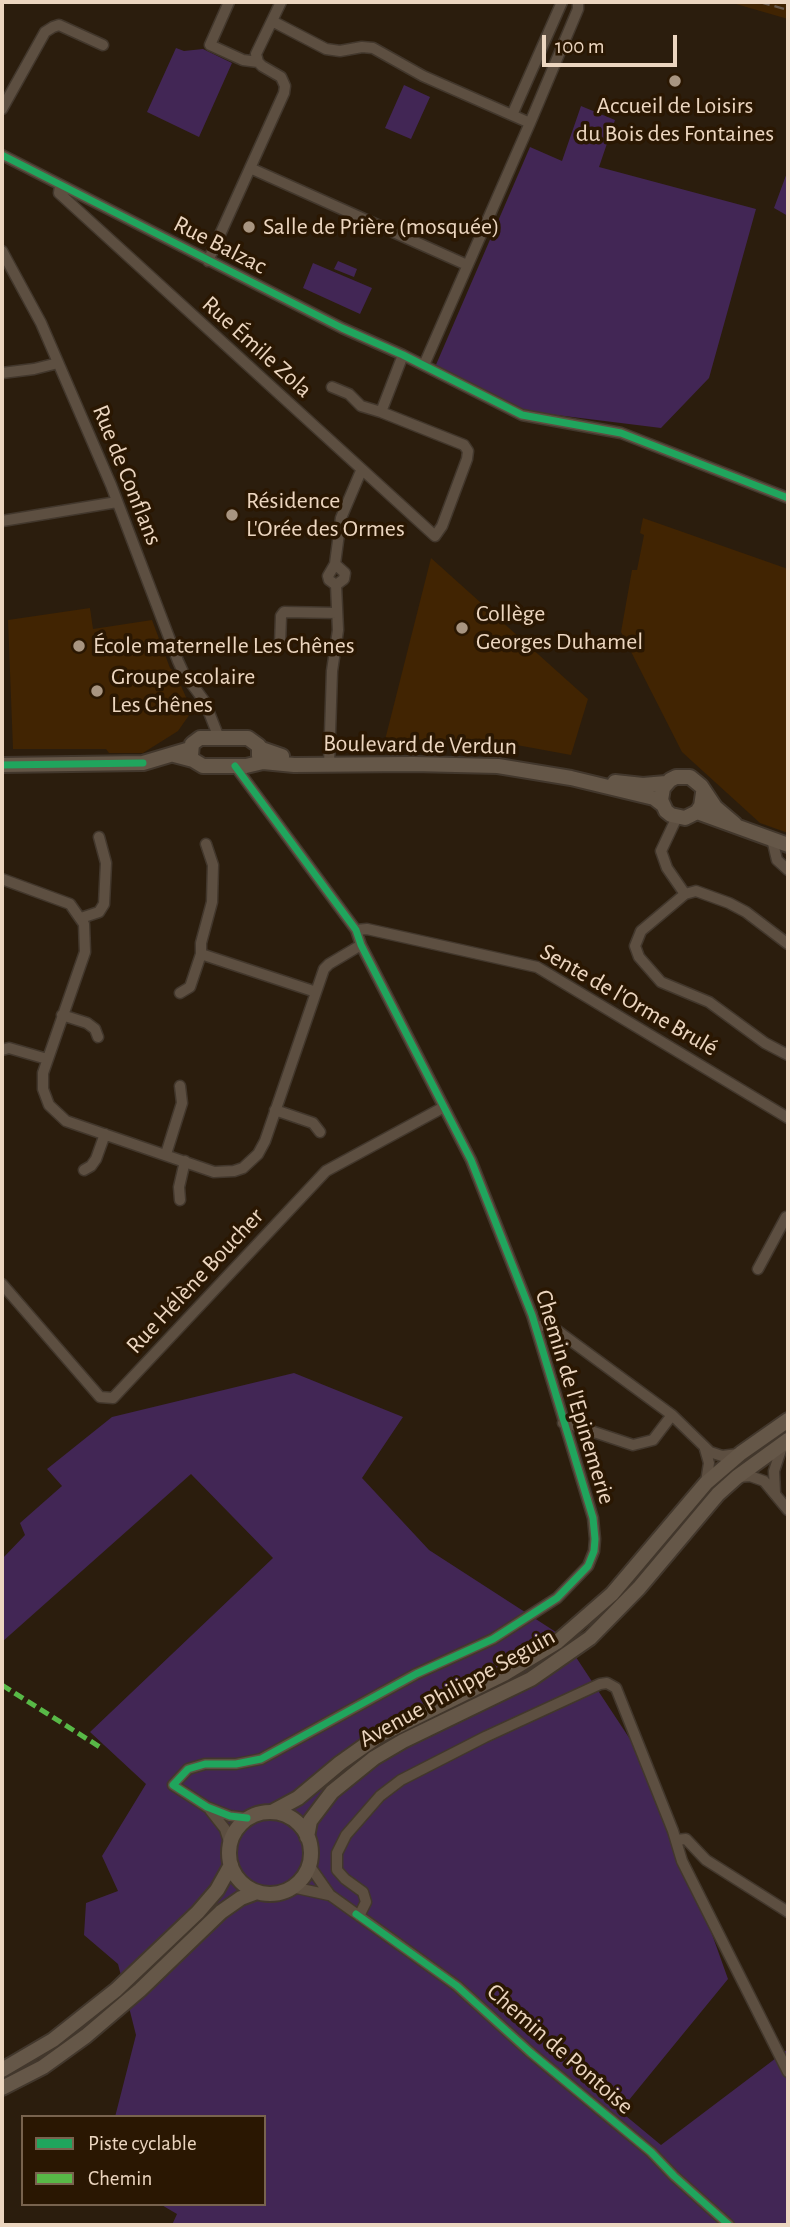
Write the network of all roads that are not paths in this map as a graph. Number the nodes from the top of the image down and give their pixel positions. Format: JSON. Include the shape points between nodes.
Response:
{"nodes":[{"id":1,"x":229,"y":2,"type":"edge"},
{"id":2,"x":281,"y":2,"type":"edge"},
{"id":3,"x":562,"y":2,"type":"edge"},
{"id":4,"x":578,"y":2,"type":"edge"},
{"id":5,"x":272,"y":21,"type":"junction"},
{"id":6,"x":103,"y":45,"type":"dead end"},
{"id":7,"x":258,"y":62,"type":"junction"},
{"id":8,"x":2,"y":109,"type":"edge"},
{"id":9,"x":512,"y":116,"type":"junction"},
{"id":10,"x":530,"y":123,"type":"junction"},
{"id":11,"x":2,"y":155,"type":"edge"},
{"id":12,"x":250,"y":168,"type":"junction"},
{"id":13,"x":60,"y":185,"type":"junction"},
{"id":14,"x":2,"y":251,"type":"edge"},
{"id":15,"x":208,"y":261,"type":"junction"},
{"id":16,"x":467,"y":265,"type":"junction"},
{"id":17,"x":403,"y":355,"type":"junction"},
{"id":18,"x":58,"y":363,"type":"junction"},
{"id":19,"x":424,"y":365,"type":"junction"},
{"id":20,"x":2,"y":373,"type":"edge"},
{"id":21,"x":332,"y":387,"type":"dead end"},
{"id":22,"x":381,"y":412,"type":"junction"},
{"id":23,"x":361,"y":471,"type":"junction"},
{"id":24,"x":788,"y":498,"type":"edge"},
{"id":25,"x":117,"y":502,"type":"junction"},
{"id":26,"x":2,"y":521,"type":"edge"},
{"id":27,"x":337,"y":613,"type":"junction"},
{"id":28,"x":280,"y":645,"type":"dead end"},
{"id":29,"x":209,"y":715,"type":"junction"},
{"id":30,"x":200,"y":738,"type":"junction"},
{"id":31,"x":219,"y":738,"type":"junction"},
{"id":32,"x":192,"y":755,"type":"junction"},
{"id":33,"x":260,"y":757,"type":"junction"},
{"id":34,"x":329,"y":760,"type":"junction"},
{"id":35,"x":2,"y":765,"type":"edge"},
{"id":36,"x":235,"y":766,"type":"junction"},
{"id":37,"x":666,"y":783,"type":"junction"},
{"id":38,"x":254,"y":789,"type":"junction"},
{"id":39,"x":703,"y":793,"type":"junction"},
{"id":40,"x":663,"y":805,"type":"junction"},
{"id":41,"x":698,"y":812,"type":"junction"},
{"id":42,"x":677,"y":817,"type":"junction"},
{"id":43,"x":735,"y":824,"type":"junction"},
{"id":44,"x":99,"y":837,"type":"dead end"},
{"id":45,"x":772,"y":839,"type":"junction"},
{"id":46,"x":206,"y":844,"type":"dead end"},
{"id":47,"x":788,"y":845,"type":"edge"},
{"id":48,"x":788,"y":870,"type":"edge"},
{"id":49,"x":2,"y":879,"type":"edge"},
{"id":50,"x":685,"y":894,"type":"junction"},
{"id":51,"x":81,"y":918,"type":"junction"},
{"id":52,"x":356,"y":930,"type":"junction"},
{"id":53,"x":788,"y":944,"type":"edge"},
{"id":54,"x":361,"y":945,"type":"junction"},
{"id":55,"x":201,"y":954,"type":"junction"},
{"id":56,"x":316,"y":992,"type":"junction"},
{"id":57,"x":180,"y":993,"type":"dead end"},
{"id":58,"x":62,"y":1015,"type":"junction"},
{"id":59,"x":98,"y":1037,"type":"dead end"},
{"id":60,"x":2,"y":1050,"type":"edge"},
{"id":61,"x":788,"y":1055,"type":"edge"},
{"id":62,"x":47,"y":1059,"type":"junction"},
{"id":63,"x":180,"y":1086,"type":"dead end"},
{"id":64,"x":444,"y":1107,"type":"junction"},
{"id":65,"x":275,"y":1110,"type":"junction"},
{"id":66,"x":788,"y":1118,"type":"edge"},
{"id":67,"x":320,"y":1132,"type":"dead end"},
{"id":68,"x":105,"y":1135,"type":"junction"},
{"id":69,"x":166,"y":1154,"type":"junction"},
{"id":70,"x":185,"y":1161,"type":"junction"},
{"id":71,"x":84,"y":1170,"type":"dead end"},
{"id":72,"x":180,"y":1200,"type":"dead end"},
{"id":73,"x":788,"y":1216,"type":"edge"},
{"id":74,"x":758,"y":1269,"type":"dead end"},
{"id":75,"x":2,"y":1284,"type":"edge"},
{"id":76,"x":536,"y":1328,"type":"junction"},
{"id":77,"x":672,"y":1415,"type":"junction"},
{"id":78,"x":788,"y":1420,"type":"edge"},
{"id":79,"x":563,"y":1423,"type":"junction"},
{"id":80,"x":786,"y":1441,"type":"edge"},
{"id":81,"x":705,"y":1449,"type":"junction"},
{"id":82,"x":741,"y":1453,"type":"junction"},
{"id":83,"x":737,"y":1477,"type":"junction"},
{"id":84,"x":706,"y":1483,"type":"junction"},
{"id":85,"x":775,"y":1494,"type":"junction"},
{"id":86,"x":788,"y":1510,"type":"edge"},
{"id":87,"x":207,"y":1807,"type":"junction"},
{"id":88,"x":272,"y":1812,"type":"junction"},
{"id":89,"x":247,"y":1818,"type":"junction"},
{"id":90,"x":307,"y":1837,"type":"junction"},
{"id":91,"x":676,"y":1840,"type":"junction"},
{"id":92,"x":230,"y":1845,"type":"junction"},
{"id":93,"x":231,"y":1865,"type":"junction"},
{"id":94,"x":309,"y":1865,"type":"junction"},
{"id":95,"x":292,"y":1887,"type":"junction"},
{"id":96,"x":257,"y":1892,"type":"junction"},
{"id":97,"x":330,"y":1895,"type":"junction"},
{"id":98,"x":788,"y":1912,"type":"edge"},
{"id":99,"x":359,"y":1916,"type":"junction"},
{"id":100,"x":2,"y":2070,"type":"edge"},
{"id":101,"x":788,"y":2072,"type":"edge"},
{"id":102,"x":2,"y":2088,"type":"edge"},
{"id":103,"x":729,"y":2225,"type":"edge"}],
"edges":[{"from":1,"to":7,"type":"street","via":[[210,45]]},
{"from":2,"to":5,"type":"street"},
{"from":3,"to":9,"type":"street"},
{"from":4,"to":10,"type":"street"},
{"from":5,"to":7,"type":"street","via":[[256,54]]},
{"from":5,"to":9,"type":"street","via":[[326,49],[373,48]]},
{"from":6,"to":8,"type":"street","via":[[59,25],[52,27]]},
{"from":7,"to":12,"type":"street","via":[[281,77],[285,86]]},
{"from":9,"to":10,"type":"street"},
{"from":10,"to":16,"type":"street"},
{"from":11,"to":13,"type":"street","name":"Rue Balzac"},
{"from":12,"to":15,"type":"street"},
{"from":12,"to":16,"type":"street"},
{"from":13,"to":15,"type":"street","name":"Rue Balzac"},
{"from":13,"to":23,"type":"street","name":"Rue Émile Zola","via":[[59,193]]},
{"from":14,"to":18,"type":"street","name":"Rue de Conflans"},
{"from":15,"to":17,"type":"street","name":"Rue Balzac"},
{"from":16,"to":19,"type":"street"},
{"from":17,"to":19,"type":"street","name":"Rue Balzac"},
{"from":17,"to":22,"type":"street"},
{"from":18,"to":20,"type":"street"},
{"from":18,"to":25,"type":"street","name":"Rue de Conflans"},
{"from":19,"to":24,"type":"street","name":"Rue Balzac","via":[[522,415],[621,432]]},
{"from":21,"to":22,"type":"street","via":[[349,394],[360,406]]},
{"from":22,"to":23,"type":"street","name":"Rue Émile Zola","via":[[464,445],[468,451],[435,536]]},
{"from":23,"to":27,"type":"street","via":[[341,518],[335,564],[345,576],[336,585]]},
{"from":25,"to":26,"type":"street"},
{"from":25,"to":29,"type":"street","name":"Rue de Conflans","via":[[177,661]]},
{"from":27,"to":28,"type":"street","via":[[284,612]]},
{"from":27,"to":34,"type":"street"},
{"from":29,"to":30,"type":"street"},
{"from":29,"to":31,"type":"street","name":"Rue de Conflans"},
{"from":30,"to":31,"type":"main road"},
{"from":30,"to":32,"type":"main road","via":[[193,742]]},
{"from":31,"to":33,"type":"main road","via":[[248,738],[256,742]]},
{"from":32,"to":35,"type":"main road","via":[[143,763]]},
{"from":32,"to":36,"type":"main road","via":[[203,766]]},
{"from":33,"to":34,"type":"main road","name":"Boulevard de Verdun"},
{"from":33,"to":36,"type":"main road"},
{"from":33,"to":38,"type":"street","name":"Chemin de l'Epinemerie","via":[[248,772]]},
{"from":34,"to":37,"type":"main road","name":"Boulevard de Verdun","via":[[499,760],[627,784]]},
{"from":34,"to":40,"type":"main road","name":"Boulevard de Verdun","via":[[521,769],[654,798]]},
{"from":36,"to":38,"type":"street","name":"Chemin de l'Epinemerie"},
{"from":37,"to":39,"type":"main road","via":[[676,776],[690,777]]},
{"from":37,"to":40,"type":"main road"},
{"from":38,"to":52,"type":"street","name":"Chemin de l'Epinemerie"},
{"from":39,"to":41,"type":"main road"},
{"from":39,"to":43,"type":"main road"},
{"from":40,"to":42,"type":"main road"},
{"from":41,"to":42,"type":"main road"},
{"from":41,"to":43,"type":"main road"},
{"from":42,"to":50,"type":"street","via":[[661,852]]},
{"from":43,"to":45,"type":"main road"},
{"from":44,"to":51,"type":"street","via":[[106,863],[104,904],[99,912]]},
{"from":45,"to":47,"type":"main road"},
{"from":45,"to":48,"type":"street","via":[[777,860]]},
{"from":46,"to":55,"type":"street","via":[[213,865],[212,902]]},
{"from":49,"to":51,"type":"street","via":[[70,904]]},
{"from":50,"to":53,"type":"street","via":[[696,891],[729,903]]},
{"from":50,"to":61,"type":"street","via":[[638,935],[639,957],[661,982],[709,1002]]},
{"from":51,"to":58,"type":"street","via":[[85,952]]},
{"from":52,"to":54,"type":"street","name":"Chemin de l'Epinemerie"},
{"from":52,"to":66,"type":"street","name":"Sente de l'Orme Brulé","via":[[537,967]]},
{"from":54,"to":56,"type":"street","via":[[324,969]]},
{"from":54,"to":64,"type":"street","name":"Chemin de l'Epinemerie"},
{"from":55,"to":56,"type":"street"},
{"from":55,"to":57,"type":"street","via":[[190,987]]},
{"from":56,"to":65,"type":"street"},
{"from":58,"to":59,"type":"street","via":[[87,1023]]},
{"from":58,"to":62,"type":"street"},
{"from":60,"to":62,"type":"street"},
{"from":62,"to":68,"type":"street","via":[[43,1089],[49,1105],[66,1121]]},
{"from":63,"to":69,"type":"street","via":[[182,1103]]},
{"from":64,"to":75,"type":"street","name":"Rue Hélène Boucher","via":[[326,1171],[113,1398],[100,1397]]},
{"from":64,"to":76,"type":"street","name":"Chemin de l'Epinemerie","via":[[471,1160]]},
{"from":65,"to":67,"type":"street","via":[[313,1123]]},
{"from":65,"to":70,"type":"street","via":[[258,1154],[243,1168],[214,1172]]},
{"from":68,"to":69,"type":"street"},
{"from":68,"to":71,"type":"street","via":[[96,1159]]},
{"from":69,"to":70,"type":"street"},
{"from":70,"to":72,"type":"street"},
{"from":73,"to":74,"type":"street"},
{"from":76,"to":77,"type":"street","via":[[555,1329]]},
{"from":76,"to":79,"type":"street","name":"Chemin de l'Epinemerie"},
{"from":77,"to":79,"type":"street","via":[[653,1440],[633,1445]]},
{"from":77,"to":81,"type":"street"},
{"from":78,"to":82,"type":"main road","name":"Avenue Philippe Seguin"},
{"from":79,"to":87,"type":"street","name":"Chemin de l'Epinemerie","via":[[593,1518],[594,1551],[588,1566],[557,1598],[493,1639],[416,1674],[261,1759],[188,1769],[173,1786]]},
{"from":80,"to":83,"type":"main road","name":"Avenue Philippe Seguin"},
{"from":80,"to":85,"type":"street","via":[[775,1469]]},
{"from":81,"to":82,"type":"street","via":[[722,1456]]},
{"from":81,"to":84,"type":"street","via":[[709,1463]]},
{"from":82,"to":84,"type":"main road","name":"Avenue Philippe Seguin"},
{"from":83,"to":85,"type":"street","via":[[760,1478]]},
{"from":83,"to":90,"type":"main road","name":"Avenue Philippe Seguin","via":[[590,1638],[531,1679],[403,1741],[358,1769],[320,1806]]},
{"from":84,"to":88,"type":"main road","name":"Avenue Philippe Seguin","via":[[612,1594],[557,1642],[505,1674],[378,1736],[298,1798]]},
{"from":85,"to":86,"type":"street"},
{"from":87,"to":89,"type":"street"},
{"from":87,"to":92,"type":"street","via":[[225,1829]]},
{"from":88,"to":89,"type":"main road"},
{"from":88,"to":90,"type":"main road","via":[[293,1819]]},
{"from":89,"to":92,"type":"main road"},
{"from":90,"to":94,"type":"main road"},
{"from":91,"to":98,"type":"street","via":[[686,1839],[706,1860]]},
{"from":91,"to":99,"type":"street","via":[[617,1688],[600,1684],[485,1737],[401,1780],[380,1796],[346,1835],[337,1853],[337,1870],[363,1892],[366,1902]]},
{"from":91,"to":101,"type":"street","via":[[682,1861]]},
{"from":92,"to":93,"type":"main road"},
{"from":93,"to":96,"type":"main road","via":[[243,1884]]},
{"from":93,"to":100,"type":"main road","via":[[198,1912],[116,1990],[53,2040]]},
{"from":94,"to":95,"type":"main road"},
{"from":94,"to":97,"type":"street","name":"Chemin de Pontoise"},
{"from":95,"to":96,"type":"main road","via":[[275,1893]]},
{"from":95,"to":97,"type":"street","name":"Chemin de Pontoise"},
{"from":96,"to":102,"type":"main road","via":[[220,1912],[86,2036],[43,2067]]},
{"from":97,"to":99,"type":"street","name":"Chemin de Pontoise"},
{"from":99,"to":103,"type":"street","name":"Chemin de Pontoise","via":[[457,1986]]}]}
